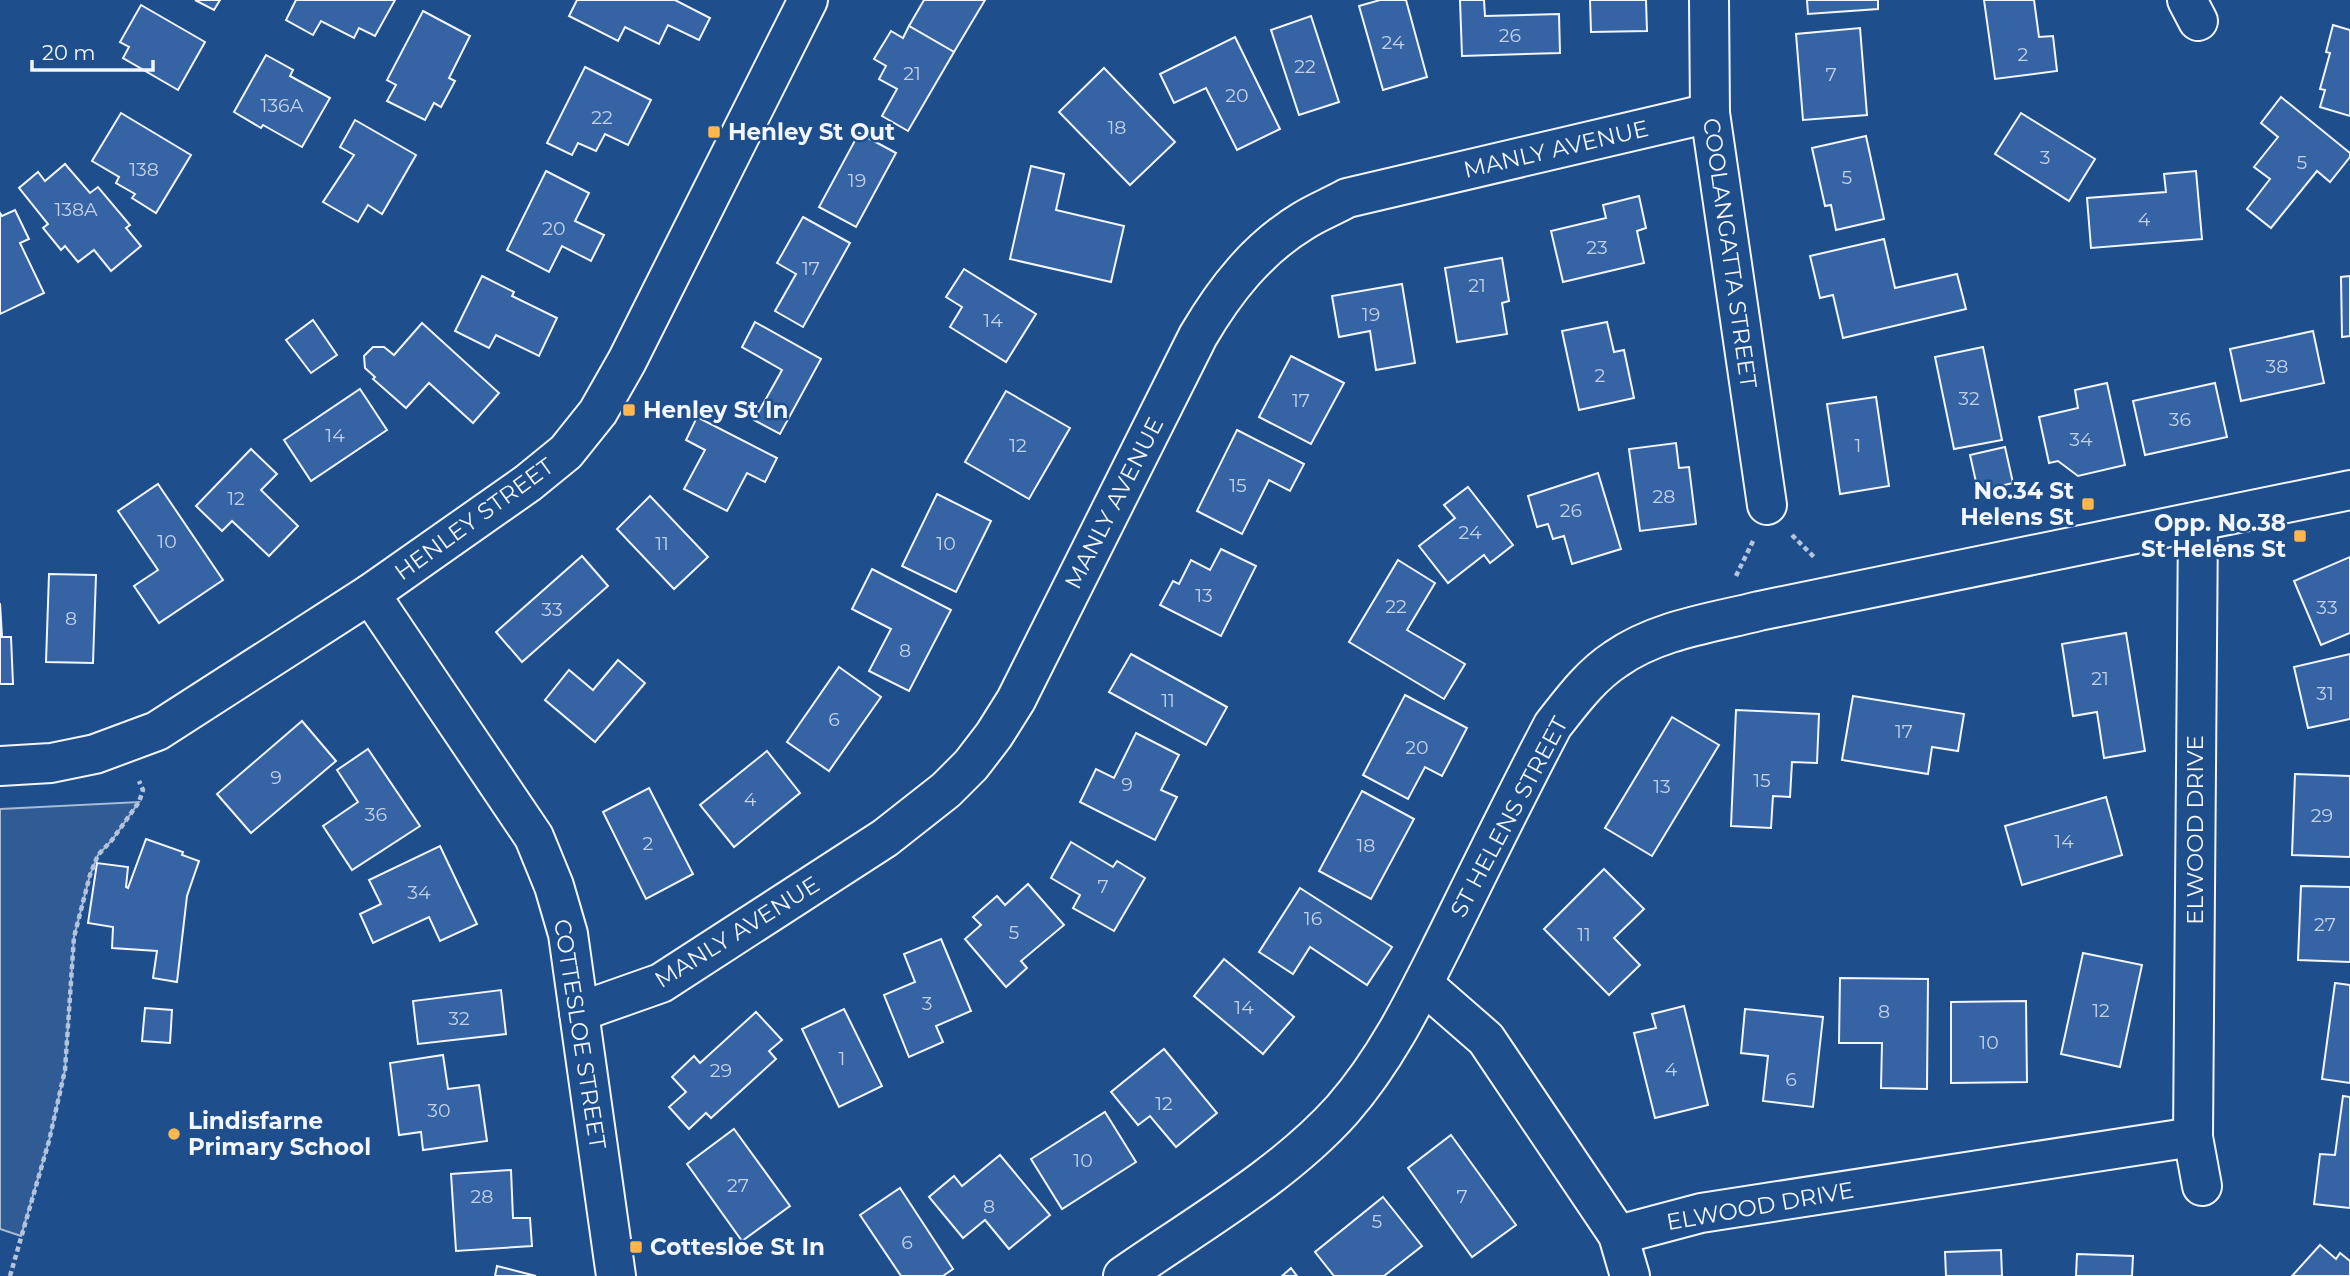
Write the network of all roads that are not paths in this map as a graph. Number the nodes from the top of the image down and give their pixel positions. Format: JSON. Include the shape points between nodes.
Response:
{"nodes":[{"id":1,"x":808,"y":0,"type":"edge"},
{"id":2,"x":1709,"y":0,"type":"edge"},
{"id":3,"x":1710,"y":113,"type":"junction"},
{"id":4,"x":2350,"y":490,"type":"edge"},
{"id":5,"x":1767,"y":505,"type":"road end"},
{"id":6,"x":2198,"y":522,"type":"junction"},
{"id":7,"x":370,"y":594,"type":"junction"},
{"id":8,"x":0,"y":766,"type":"edge"},
{"id":9,"x":1423,"y":984,"type":"junction"},
{"id":10,"x":579,"y":1012,"type":"junction"},
{"id":11,"x":2193,"y":1137,"type":"junction"},
{"id":12,"x":2202,"y":1186,"type":"dead end"},
{"id":13,"x":1618,"y":1234,"type":"junction"},
{"id":14,"x":616,"y":1276,"type":"edge"},
{"id":15,"x":1124,"y":1276,"type":"edge"},
{"id":16,"x":1630,"y":1276,"type":"edge"}],
"edges":[{"from":1,"to":7,"type":"street","name":"HENLEY STREET","via":[[598,412],[566,452],[528,483]]},
{"from":2,"to":3,"type":"street","name":"COOLANGATTA STREET"},
{"from":3,"to":5,"type":"street","name":"COOLANGATTA STREET"},
{"from":3,"to":10,"type":"street","name":"MANLY AVENUE","via":[[1347,198],[1271,244],[1244,268],[1198,336],[1016,700],[971,765],[885,838],[661,983]]},
{"from":4,"to":6,"type":"street","name":"ST HELENS STREET"},
{"from":6,"to":9,"type":"street","name":"ST HELENS STREET","via":[[1737,617],[1661,635],[1616,658],[1582,688],[1553,725]]},
{"from":6,"to":11,"type":"street","name":"ELWOOD DRIVE"},
{"from":7,"to":8,"type":"street","name":"HENLEY STREET","via":[[157,732],[51,764]]},
{"from":7,"to":10,"type":"street","name":"COTTESLOE STREET","via":[[534,837],[568,934]]},
{"from":9,"to":13,"type":"street","via":[[1486,1039]]},
{"from":9,"to":15,"type":"street","name":"ST HELENS STREET","via":[[1368,1077],[1309,1143]]},
{"from":10,"to":14,"type":"street","name":"COTTESLOE STREET"},
{"from":11,"to":12,"type":"street","name":"ELWOOD DRIVE"},
{"from":11,"to":13,"type":"street","name":"ELWOOD DRIVE","via":[[1701,1213]]},
{"from":13,"to":16,"type":"street"}]}
